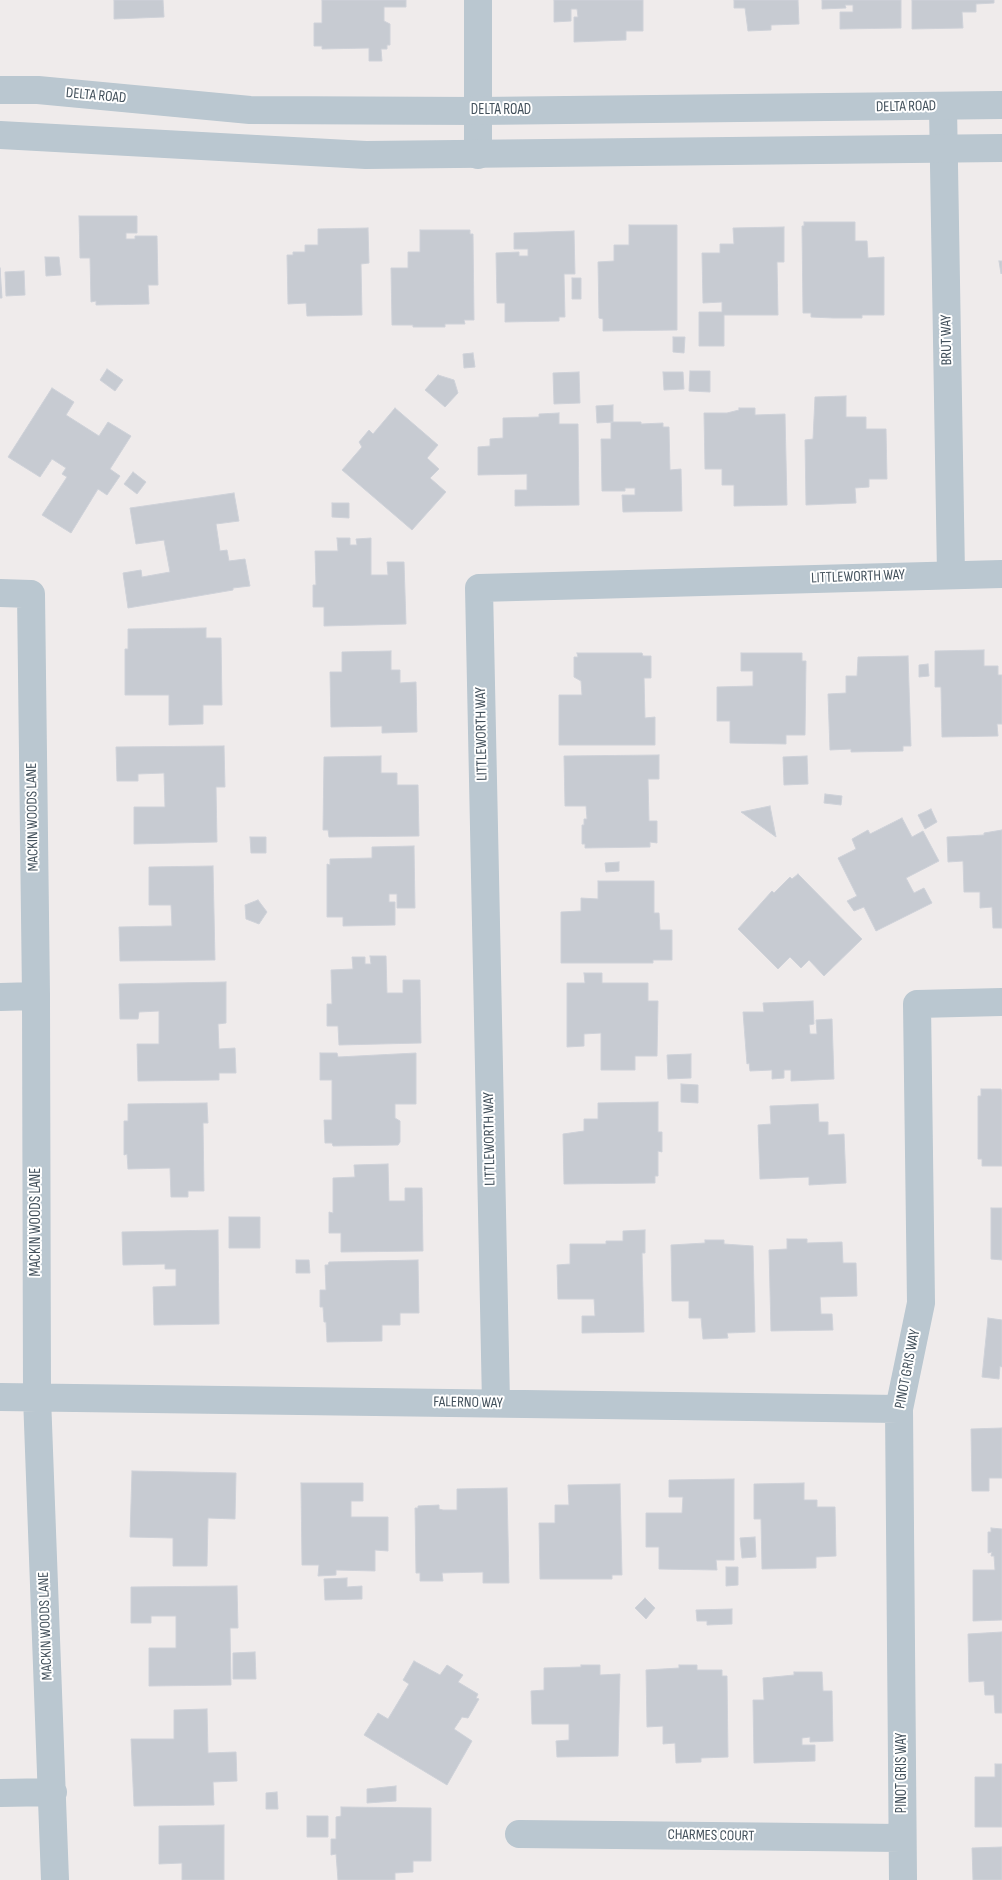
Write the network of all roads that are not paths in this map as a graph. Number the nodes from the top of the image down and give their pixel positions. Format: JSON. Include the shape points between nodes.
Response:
{"nodes":[{"id":1,"x":478,"y":0,"type":"edge"},
{"id":2,"x":0,"y":90,"type":"edge"},
{"id":3,"x":1002,"y":105,"type":"edge"},
{"id":4,"x":943,"y":106,"type":"junction"},
{"id":5,"x":479,"y":111,"type":"junction"},
{"id":6,"x":0,"y":135,"type":"edge"},
{"id":7,"x":1002,"y":148,"type":"edge"},
{"id":8,"x":942,"y":149,"type":"junction"},
{"id":9,"x":478,"y":155,"type":"junction"},
{"id":10,"x":951,"y":574,"type":"junction"},
{"id":11,"x":1002,"y":574,"type":"edge"},
{"id":12,"x":0,"y":593,"type":"edge"},
{"id":13,"x":36,"y":996,"type":"junction"},
{"id":14,"x":0,"y":997,"type":"edge"},
{"id":15,"x":1002,"y":1002,"type":"edge"},
{"id":16,"x":36,"y":1396,"type":"junction"},
{"id":17,"x":0,"y":1397,"type":"edge"},
{"id":18,"x":496,"y":1403,"type":"junction"},
{"id":19,"x":899,"y":1409,"type":"junction"},
{"id":20,"x":53,"y":1792,"type":"junction"},
{"id":21,"x":0,"y":1793,"type":"edge"},
{"id":22,"x":520,"y":1834,"type":"dead end"},
{"id":23,"x":902,"y":1838,"type":"junction"},
{"id":24,"x":55,"y":1880,"type":"edge"},
{"id":25,"x":903,"y":1880,"type":"edge"}],
"edges":[{"from":1,"to":5,"type":"street"},
{"from":2,"to":5,"type":"street","name":"DELTA ROAD","via":[[38,90],[250,110]]},
{"from":3,"to":4,"type":"street","name":"DELTA ROAD"},
{"from":4,"to":5,"type":"street","name":"DELTA ROAD"},
{"from":4,"to":8,"type":"street","name":"BRUT WAY"},
{"from":5,"to":9,"type":"street"},
{"from":6,"to":9,"type":"street","via":[[366,155]]},
{"from":7,"to":8,"type":"street"},
{"from":8,"to":9,"type":"street"},
{"from":8,"to":10,"type":"street","name":"BRUT WAY"},
{"from":10,"to":11,"type":"street","name":"LITTLEWORTH WAY"},
{"from":10,"to":18,"type":"street","name":"LITTLEWORTH WAY","via":[[480,588]]},
{"from":12,"to":13,"type":"street","name":"MACKIN WOODS LANE","via":[[31,594]]},
{"from":13,"to":14,"type":"street"},
{"from":13,"to":16,"type":"street","name":"MACKIN WOODS LANE"},
{"from":15,"to":19,"type":"street","name":"PINOT GRIS WAY","via":[[917,1004],[921,1303]]},
{"from":16,"to":17,"type":"street","name":"FALERNO WAY"},
{"from":16,"to":18,"type":"street","name":"FALERNO WAY"},
{"from":16,"to":20,"type":"street","name":"MACKIN WOODS LANE"},
{"from":18,"to":19,"type":"street","name":"FALERNO WAY"},
{"from":19,"to":23,"type":"street","name":"PINOT GRIS WAY"},
{"from":20,"to":21,"type":"street"},
{"from":20,"to":24,"type":"street","name":"MACKIN WOODS LANE"},
{"from":22,"to":23,"type":"street","name":"CHARMES COURT"},
{"from":23,"to":25,"type":"street","name":"PINOT GRIS WAY"}]}
